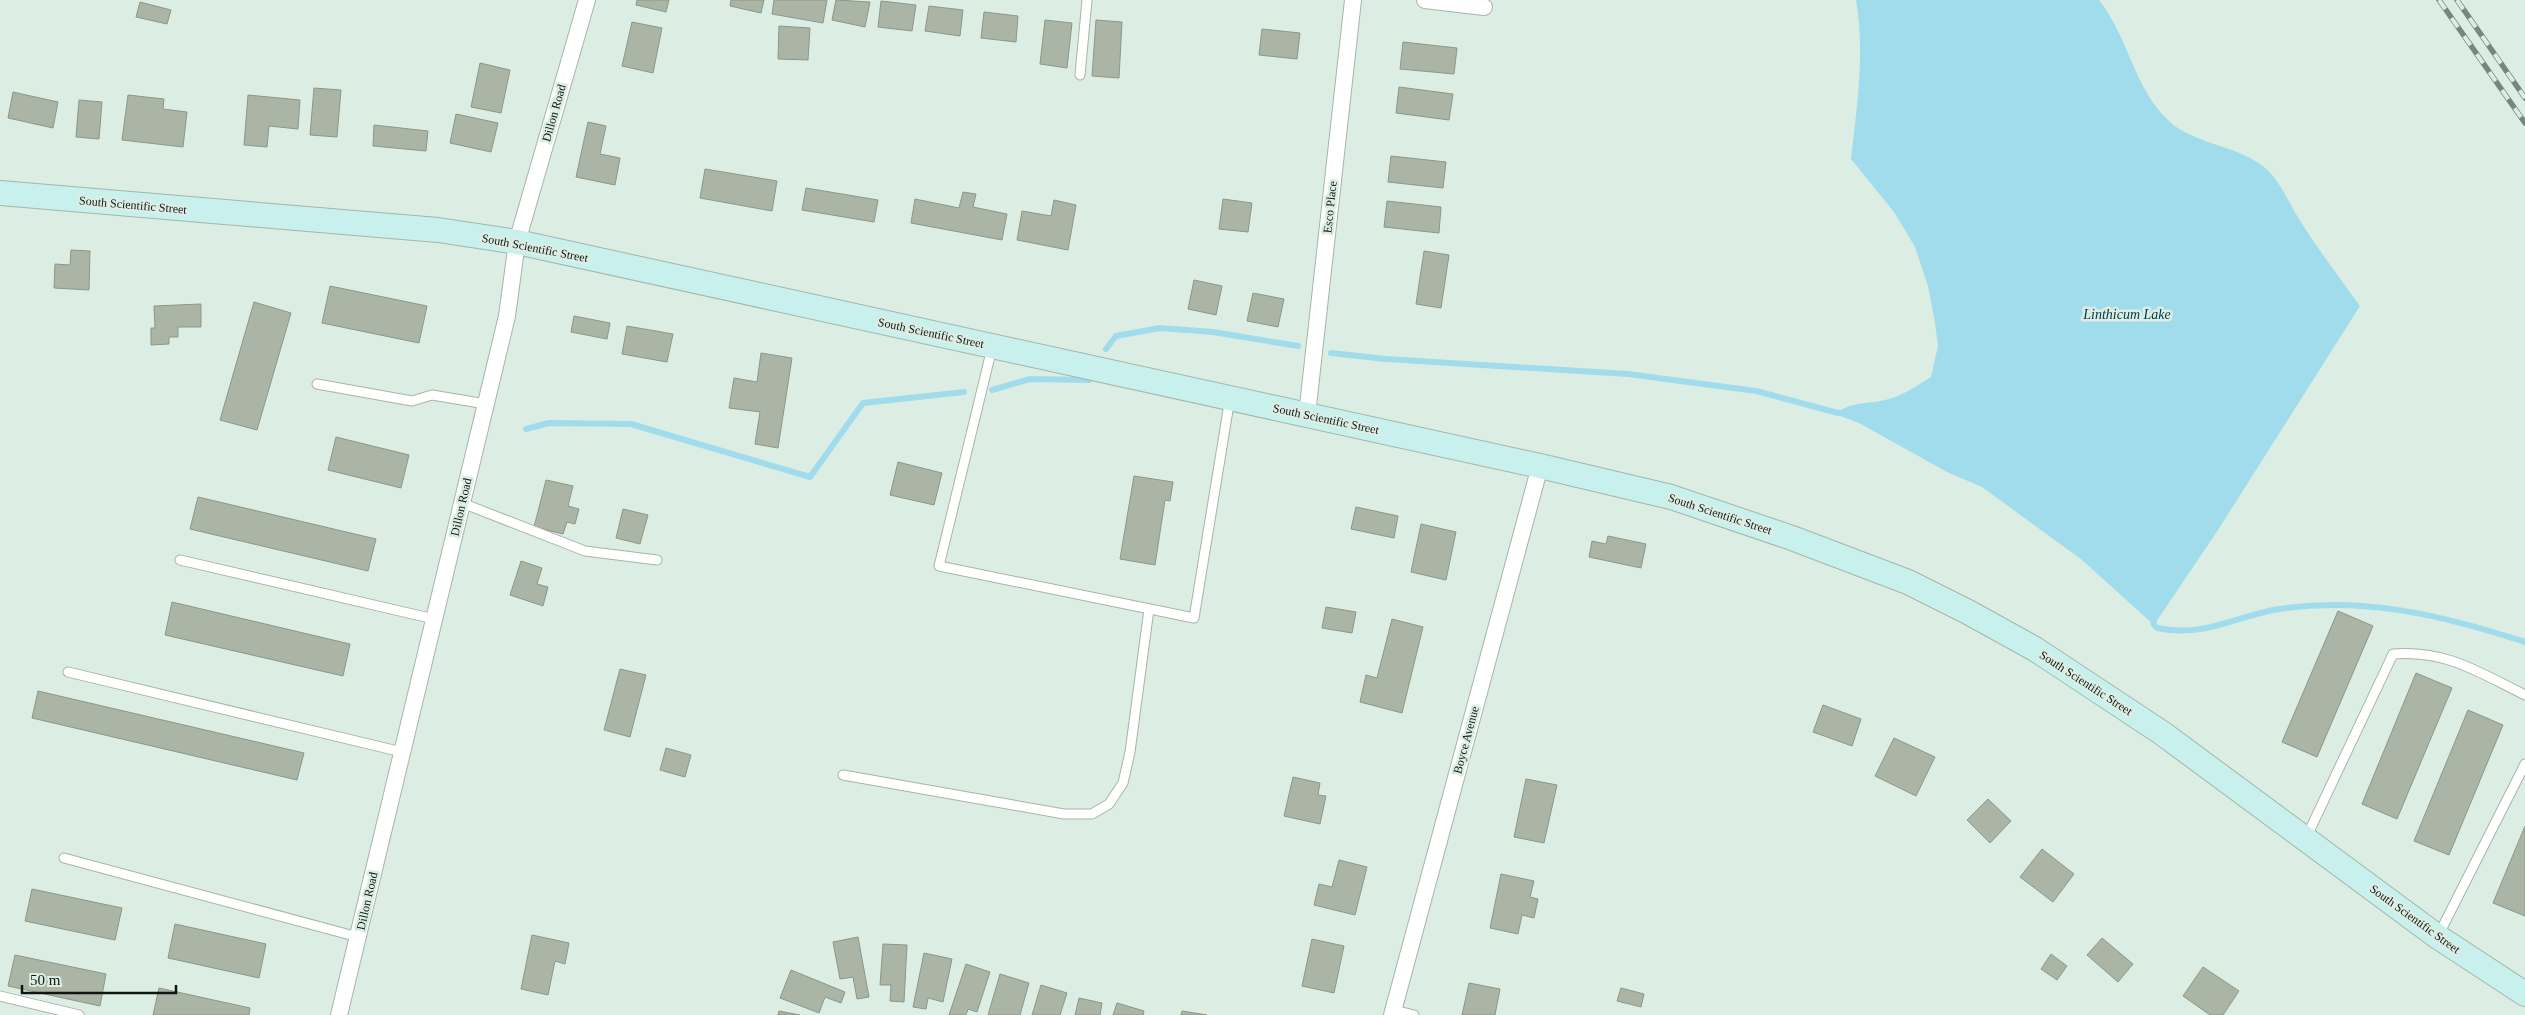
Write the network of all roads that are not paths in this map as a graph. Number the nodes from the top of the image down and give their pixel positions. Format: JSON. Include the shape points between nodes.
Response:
{"nodes":[{"id":1,"x":587,"y":0,"type":"edge"},
{"id":2,"x":1087,"y":0,"type":"edge"},
{"id":3,"x":1353,"y":0,"type":"edge"},
{"id":4,"x":1425,"y":0,"type":"edge"},
{"id":5,"x":1484,"y":8,"type":"dead end"},
{"id":6,"x":1080,"y":75,"type":"dead end"},
{"id":7,"x":0,"y":193,"type":"edge"},
{"id":8,"x":516,"y":242,"type":"junction"},
{"id":9,"x":992,"y":346,"type":"junction"},
{"id":10,"x":317,"y":384,"type":"dead end"},
{"id":11,"x":1230,"y":398,"type":"junction"},
{"id":12,"x":486,"y":404,"type":"junction"},
{"id":13,"x":1307,"y":415,"type":"junction"},
{"id":14,"x":1540,"y":466,"type":"junction"},
{"id":15,"x":462,"y":503,"type":"junction"},
{"id":16,"x":180,"y":560,"type":"dead end"},
{"id":17,"x":657,"y":560,"type":"dead end"},
{"id":18,"x":1149,"y":609,"type":"junction"},
{"id":19,"x":434,"y":619,"type":"junction"},
{"id":20,"x":68,"y":672,"type":"dead end"},
{"id":21,"x":2525,"y":695,"type":"edge"},
{"id":22,"x":402,"y":752,"type":"junction"},
{"id":23,"x":2525,"y":764,"type":"edge"},
{"id":24,"x":843,"y":775,"type":"dead end"},
{"id":25,"x":2306,"y":838,"type":"junction"},
{"id":26,"x":64,"y":858,"type":"dead end"},
{"id":27,"x":358,"y":937,"type":"junction"},
{"id":28,"x":2438,"y":937,"type":"junction"},
{"id":29,"x":2525,"y":994,"type":"edge"},
{"id":30,"x":0,"y":996,"type":"edge"},
{"id":31,"x":1393,"y":1012,"type":"edge"},
{"id":32,"x":78,"y":1015,"type":"edge"},
{"id":33,"x":339,"y":1015,"type":"edge"},
{"id":34,"x":1414,"y":1015,"type":"edge"}],
"edges":[{"from":1,"to":8,"type":"street","name":"Dillon Road"},
{"from":2,"to":6,"type":"lane"},
{"from":3,"to":13,"type":"street","name":"Esco Place"},
{"from":4,"to":5,"type":"street"},
{"from":7,"to":8,"type":"street","name":"South Scientific Street","via":[[438,230]]},
{"from":8,"to":9,"type":"street","name":"South Scientific Street"},
{"from":8,"to":12,"type":"street","name":"Dillon Road","via":[[507,316]]},
{"from":9,"to":11,"type":"street","name":"South Scientific Street"},
{"from":9,"to":18,"type":"lane","via":[[939,566]]},
{"from":10,"to":12,"type":"lane","via":[[412,400],[432,395]]},
{"from":11,"to":13,"type":"street","name":"South Scientific Street"},
{"from":11,"to":18,"type":"lane","via":[[1194,618]]},
{"from":12,"to":15,"type":"street","name":"Dillon Road"},
{"from":13,"to":14,"type":"street","name":"South Scientific Street"},
{"from":14,"to":25,"type":"street","name":"South Scientific Street","via":[[1671,497],[1908,582],[2035,649],[2162,733]]},
{"from":14,"to":31,"type":"street","name":"Boyce Avenue"},
{"from":15,"to":17,"type":"lane","via":[[585,551]]},
{"from":15,"to":19,"type":"street","name":"Dillon Road"},
{"from":16,"to":19,"type":"lane"},
{"from":18,"to":24,"type":"lane","via":[[1123,783],[1109,804],[1092,814],[1064,814]]},
{"from":19,"to":22,"type":"street","name":"Dillon Road"},
{"from":20,"to":22,"type":"lane"},
{"from":21,"to":25,"type":"lane","via":[[2450,659],[2414,652],[2393,654]]},
{"from":22,"to":27,"type":"street","name":"Dillon Road"},
{"from":23,"to":28,"type":"lane"},
{"from":25,"to":28,"type":"street","name":"South Scientific Street"},
{"from":26,"to":27,"type":"lane"},
{"from":27,"to":33,"type":"street","name":"Dillon Road"},
{"from":28,"to":29,"type":"street","name":"South Scientific Street"},
{"from":30,"to":32,"type":"lane"},
{"from":31,"to":34,"type":"lane"}]}
